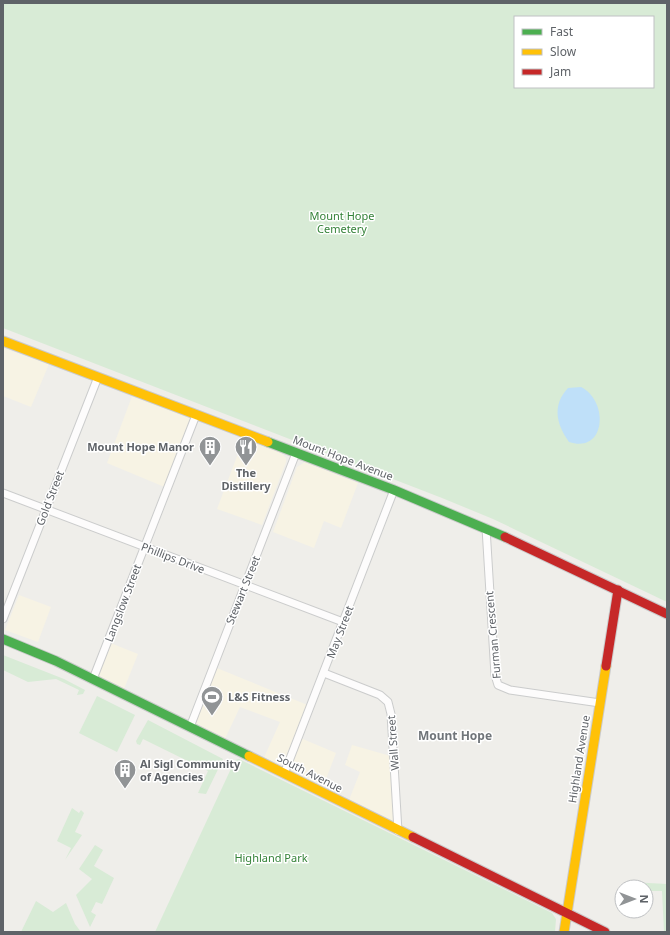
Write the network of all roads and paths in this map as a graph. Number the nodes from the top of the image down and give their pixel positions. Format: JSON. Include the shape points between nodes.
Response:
{"nodes":[{"id":1,"x":3,"y":341,"type":"edge"},
{"id":2,"x":98,"y":377,"type":"junction"},
{"id":3,"x":196,"y":415,"type":"junction"},
{"id":4,"x":296,"y":453,"type":"junction"},
{"id":5,"x":394,"y":490,"type":"junction"},
{"id":6,"x":3,"y":493,"type":"edge"},
{"id":7,"x":46,"y":509,"type":"junction"},
{"id":8,"x":486,"y":528,"type":"junction"},
{"id":9,"x":145,"y":547,"type":"junction"},
{"id":10,"x":245,"y":585,"type":"junction"},
{"id":11,"x":618,"y":590,"type":"junction"},
{"id":12,"x":667,"y":614,"type":"edge"},
{"id":13,"x":3,"y":619,"type":"edge"},
{"id":14,"x":344,"y":622,"type":"junction"},
{"id":15,"x":3,"y":640,"type":"edge"},
{"id":16,"x":324,"y":673,"type":"junction"},
{"id":17,"x":93,"y":680,"type":"junction"},
{"id":18,"x":600,"y":703,"type":"junction"},
{"id":19,"x":190,"y":727,"type":"junction"},
{"id":20,"x":284,"y":774,"type":"junction"},
{"id":21,"x":398,"y":831,"type":"junction"},
{"id":22,"x":567,"y":913,"type":"junction"},
{"id":23,"x":564,"y":932,"type":"edge"},
{"id":24,"x":605,"y":932,"type":"edge"}],
"edges":[{"from":1,"to":2,"type":"main road","name":"Mount Hope Avenue"},
{"from":2,"to":3,"type":"main road","name":"Mount Hope Avenue"},
{"from":2,"to":7,"type":"street","name":"Gold Street"},
{"from":3,"to":4,"type":"main road","name":"Mount Hope Avenue"},
{"from":3,"to":9,"type":"street","name":"Langslow Street"},
{"from":4,"to":5,"type":"main road","name":"Mount Hope Avenue"},
{"from":4,"to":10,"type":"street","name":"Stewart Street"},
{"from":5,"to":8,"type":"main road","name":"Mount Hope Avenue"},
{"from":5,"to":14,"type":"street","name":"May Street"},
{"from":6,"to":7,"type":"street","name":"Phillips Drive"},
{"from":7,"to":9,"type":"street","name":"Phillips Drive"},
{"from":7,"to":13,"type":"street","name":"Gold Street"},
{"from":8,"to":11,"type":"main road","name":"Mount Hope Avenue"},
{"from":8,"to":18,"type":"street","name":"Furman Crescent","via":[[495,675],[498,685],[510,690]]},
{"from":9,"to":10,"type":"street","name":"Phillips Drive"},
{"from":9,"to":17,"type":"street","name":"Langslow Street"},
{"from":10,"to":14,"type":"street","name":"Phillips Drive"},
{"from":10,"to":19,"type":"street","name":"Stewart Street"},
{"from":11,"to":12,"type":"main road","name":"Mount Hope Avenue"},
{"from":11,"to":18,"type":"main road","name":"Highland Avenue"},
{"from":14,"to":16,"type":"street","name":"May Street"},
{"from":15,"to":17,"type":"main road","name":"South Avenue","via":[[56,661]]},
{"from":16,"to":20,"type":"street","name":"May Street"},
{"from":16,"to":21,"type":"street","name":"Wall Street","via":[[380,695],[388,702],[391,714]]},
{"from":17,"to":19,"type":"main road","name":"South Avenue"},
{"from":18,"to":22,"type":"main road","name":"Highland Avenue"},
{"from":19,"to":20,"type":"main road","name":"South Avenue"},
{"from":20,"to":21,"type":"main road","name":"South Avenue"},
{"from":21,"to":22,"type":"main road","name":"South Avenue"},
{"from":22,"to":23,"type":"main road","name":"Highland Avenue"},
{"from":22,"to":24,"type":"main road","name":"South Avenue"}]}
